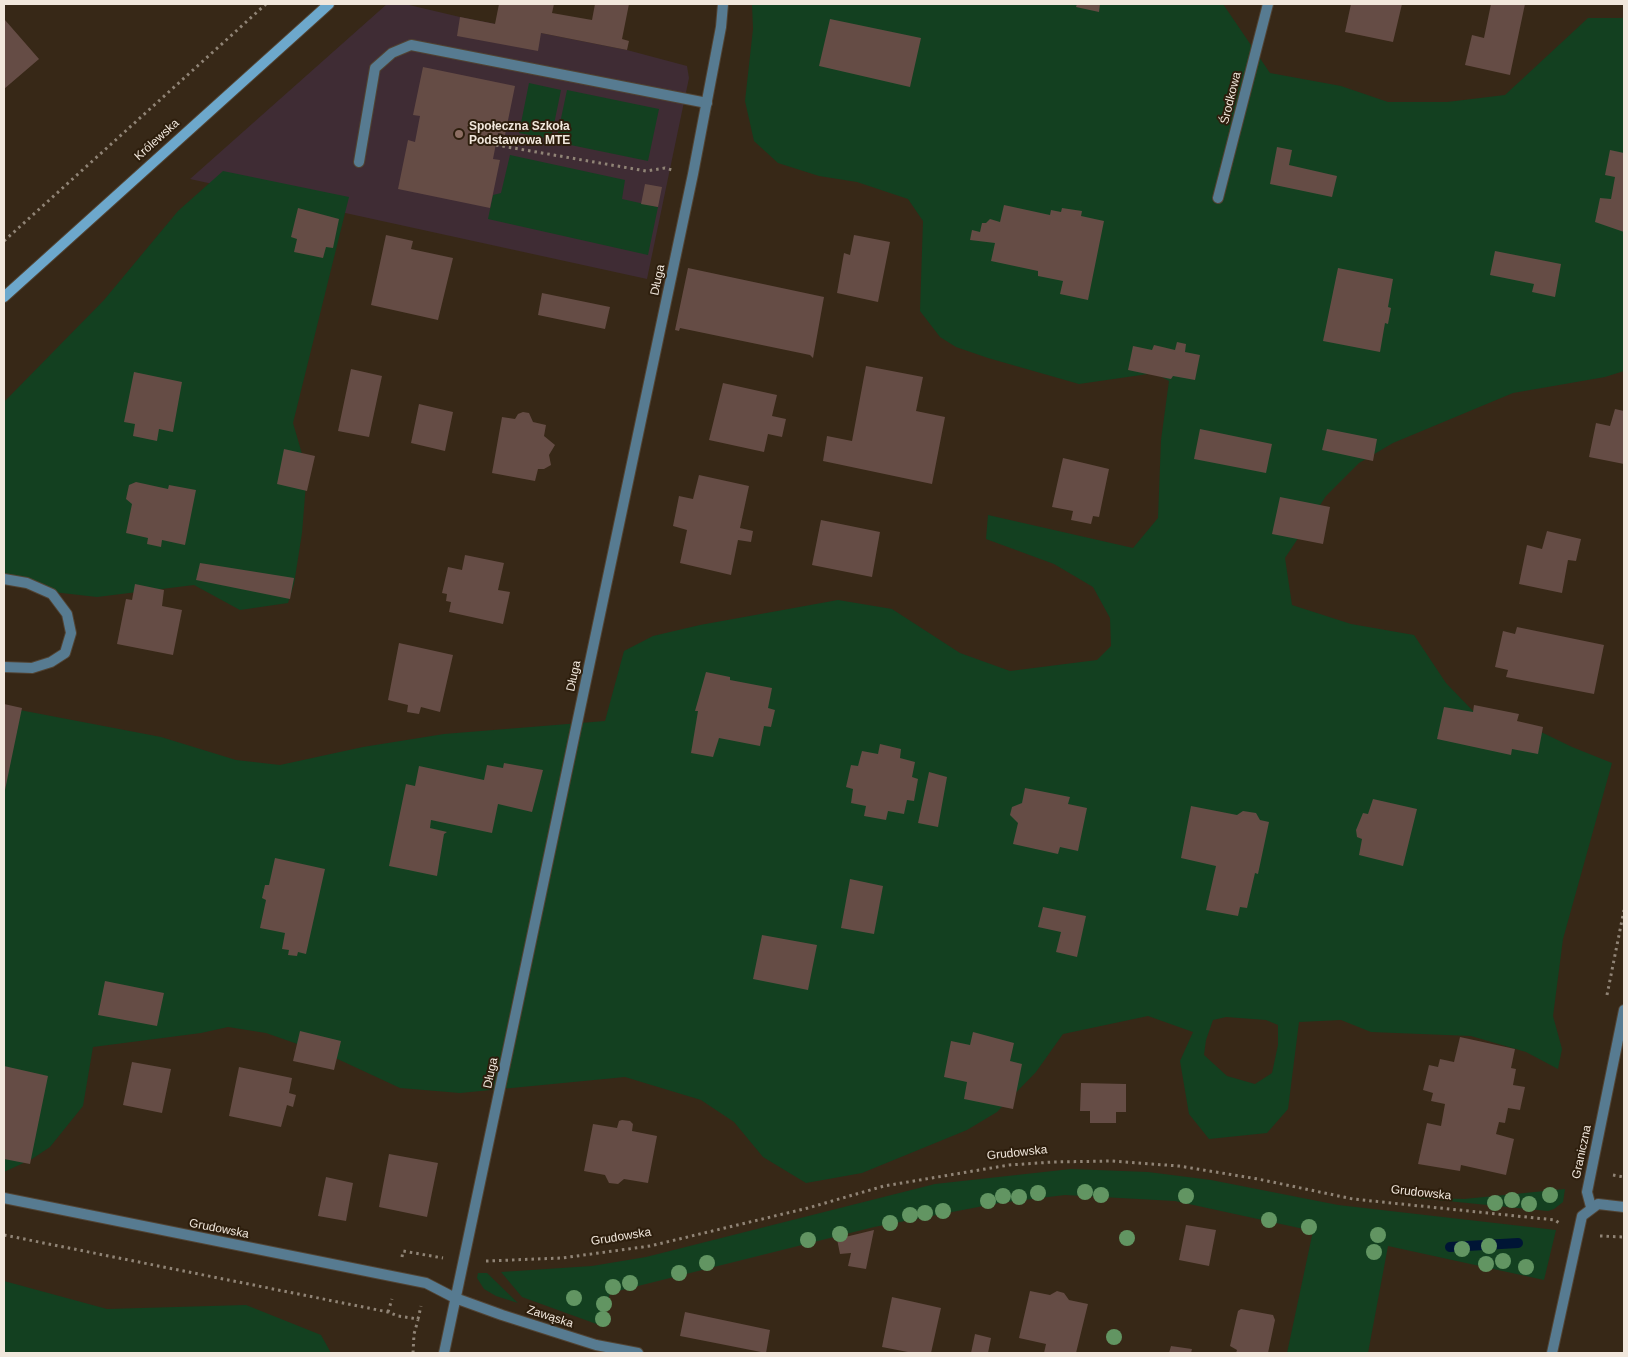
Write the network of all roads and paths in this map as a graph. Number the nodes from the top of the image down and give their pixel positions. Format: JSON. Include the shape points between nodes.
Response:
{"nodes":[{"id":1,"x":266,"y":4,"type":"edge"},
{"id":2,"x":329,"y":4,"type":"edge"},
{"id":3,"x":723,"y":4,"type":"edge"},
{"id":4,"x":1268,"y":4,"type":"edge"},
{"id":5,"x":707,"y":103,"type":"junction"},
{"id":6,"x":496,"y":145,"type":"dead end"},
{"id":7,"x":359,"y":162,"type":"dead end"},
{"id":8,"x":693,"y":174,"type":"junction"},
{"id":9,"x":1218,"y":198,"type":"dead end"},
{"id":10,"x":4,"y":241,"type":"edge"},
{"id":11,"x":4,"y":297,"type":"edge"},
{"id":12,"x":4,"y":579,"type":"edge"},
{"id":13,"x":4,"y":667,"type":"edge"},
{"id":14,"x":1624,"y":1010,"type":"edge"},
{"id":15,"x":4,"y":1198,"type":"edge"},
{"id":16,"x":1624,"y":1206,"type":"edge"},
{"id":17,"x":1591,"y":1207,"type":"junction"},
{"id":18,"x":1564,"y":1228,"type":"dead end"},
{"id":19,"x":4,"y":1235,"type":"edge"},
{"id":20,"x":1596,"y":1236,"type":"dead end"},
{"id":21,"x":1624,"y":1238,"type":"edge"},
{"id":22,"x":403,"y":1250,"type":"dead end"},
{"id":23,"x":446,"y":1258,"type":"dead end"},
{"id":24,"x":484,"y":1262,"type":"dead end"},
{"id":25,"x":394,"y":1293,"type":"dead end"},
{"id":26,"x":456,"y":1298,"type":"junction"},
{"id":27,"x":422,"y":1301,"type":"dead end"},
{"id":28,"x":388,"y":1312,"type":"junction"},
{"id":29,"x":418,"y":1320,"type":"junction"},
{"id":30,"x":413,"y":1353,"type":"edge"},
{"id":31,"x":444,"y":1353,"type":"edge"},
{"id":32,"x":638,"y":1353,"type":"edge"},
{"id":33,"x":1552,"y":1353,"type":"edge"}],
"edges":[{"from":1,"to":10,"type":"path"},
{"from":2,"to":11,"type":"main road","name":"Królewska"},
{"from":3,"to":5,"type":"street","name":"Długa"},
{"from":4,"to":9,"type":"street","name":"Środkowa"},
{"from":5,"to":7,"type":"street","via":[[411,45],[392,53],[375,68]]},
{"from":5,"to":8,"type":"street","name":"Długa"},
{"from":6,"to":8,"type":"path","via":[[646,171],[665,168]]},
{"from":8,"to":26,"type":"street","name":"Długa"},
{"from":12,"to":13,"type":"street","via":[[27,583],[52,594],[67,614],[71,633],[65,653],[51,662],[32,668]]},
{"from":14,"to":17,"type":"street","name":"Graniczna","via":[[1586,1192]]},
{"from":15,"to":26,"type":"street","name":"Grudowska","via":[[426,1283]]},
{"from":16,"to":17,"type":"street","via":[[1607,1203]]},
{"from":17,"to":33,"type":"street","via":[[1582,1216]]},
{"from":18,"to":24,"type":"path","name":"Grudowska","via":[[1555,1220],[1352,1199],[1179,1166],[1111,1161],[1053,1162],[891,1184],[808,1208],[650,1246],[562,1258]]},
{"from":19,"to":28,"type":"path"},
{"from":20,"to":21,"type":"path"},
{"from":22,"to":23,"type":"path"},
{"from":25,"to":28,"type":"path"},
{"from":26,"to":31,"type":"street","name":"Długa"},
{"from":26,"to":32,"type":"street","name":"Zawąska","via":[[596,1345]]},
{"from":27,"to":29,"type":"path"},
{"from":28,"to":29,"type":"path"},
{"from":29,"to":30,"type":"path"}]}
